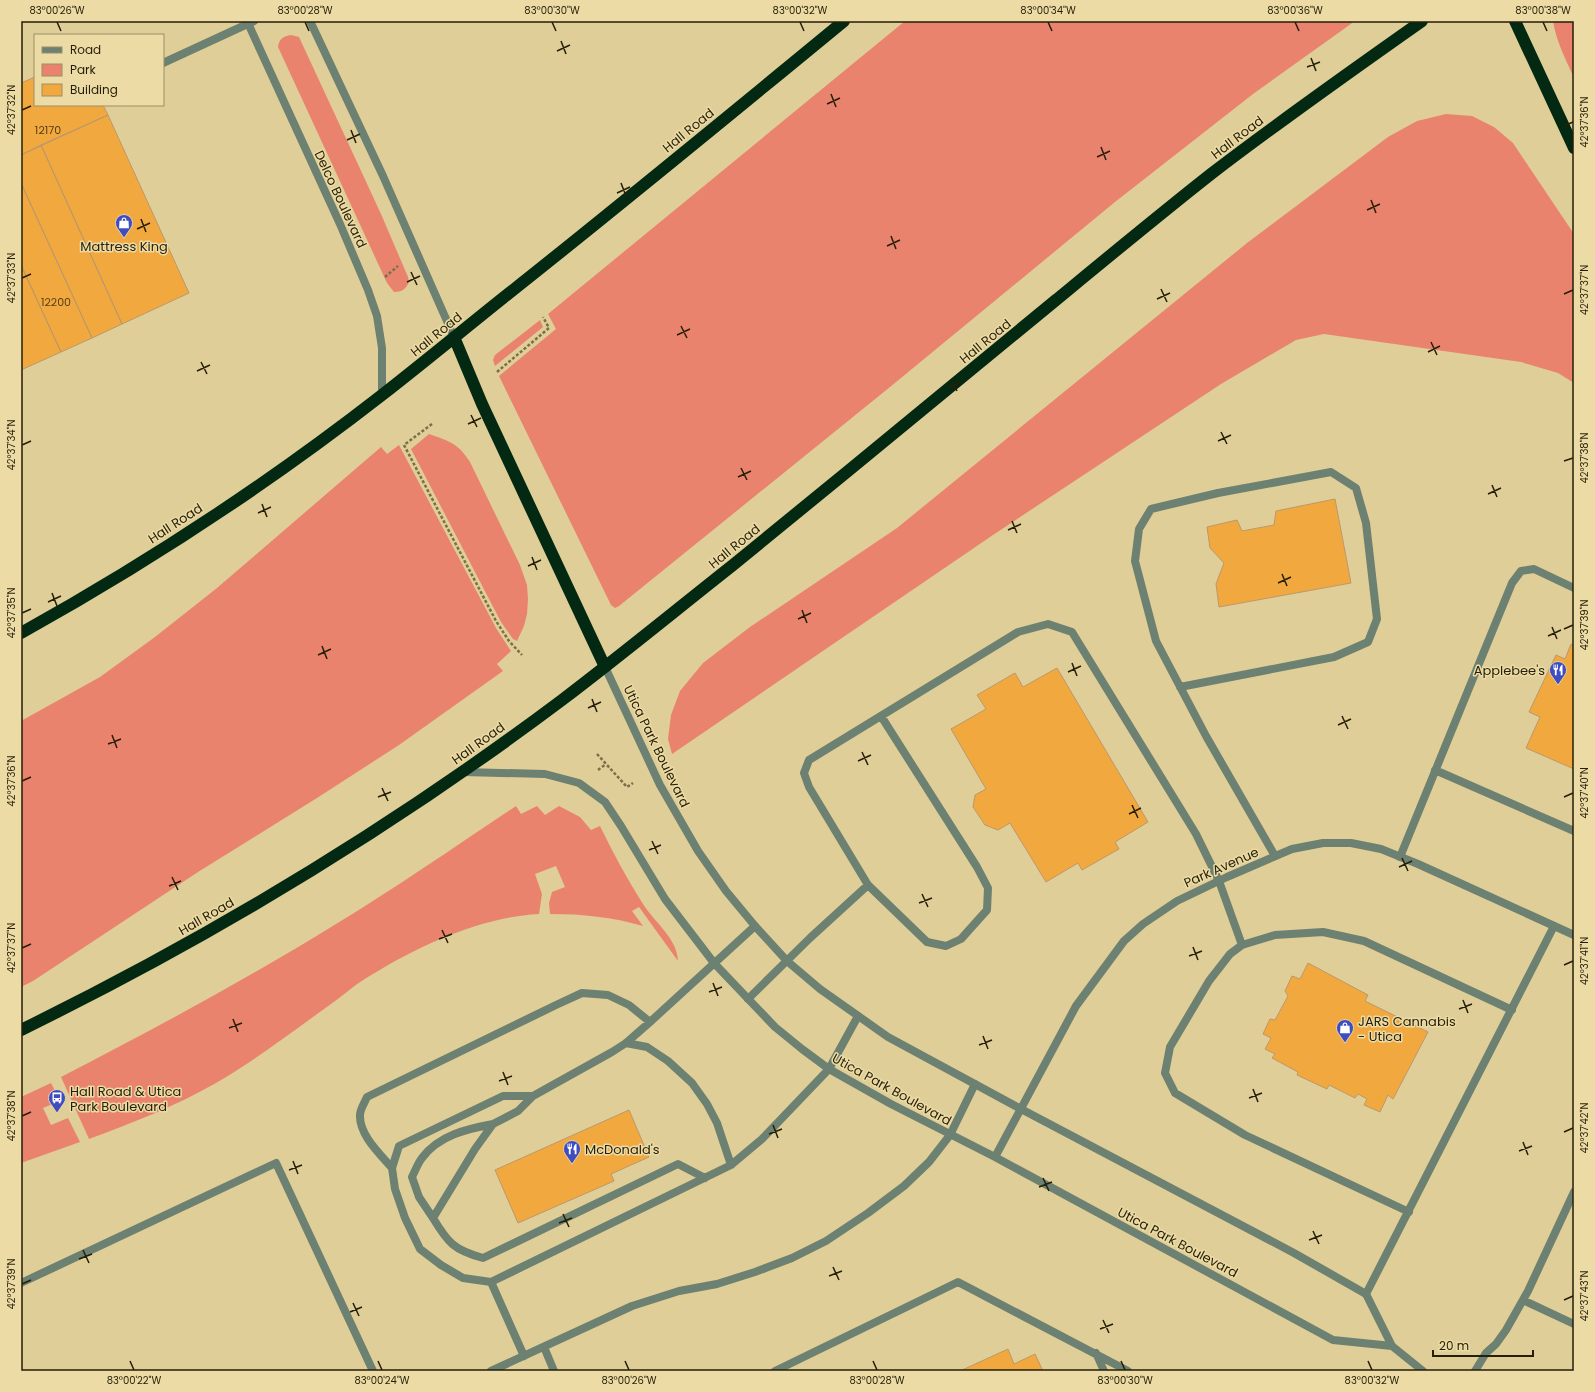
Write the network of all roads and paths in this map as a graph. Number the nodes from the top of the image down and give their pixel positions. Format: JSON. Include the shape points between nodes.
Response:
{"nodes":[{"id":1,"x":310,"y":21,"type":"edge"},
{"id":2,"x":844,"y":21,"type":"edge"},
{"id":3,"x":1422,"y":21,"type":"edge"},
{"id":4,"x":1515,"y":21,"type":"edge"},
{"id":5,"x":250,"y":22,"type":"edge"},
{"id":6,"x":164,"y":63,"type":"edge"},
{"id":7,"x":1574,"y":148,"type":"edge"},
{"id":8,"x":401,"y":264,"type":"dead end"},
{"id":9,"x":384,"y":277,"type":"dead end"},
{"id":10,"x":543,"y":317,"type":"dead end"},
{"id":11,"x":454,"y":337,"type":"junction"},
{"id":12,"x":497,"y":372,"type":"dead end"},
{"id":13,"x":382,"y":395,"type":"junction"},
{"id":14,"x":432,"y":424,"type":"dead end"},
{"id":15,"x":1574,"y":588,"type":"edge"},
{"id":16,"x":21,"y":634,"type":"edge"},
{"id":17,"x":522,"y":655,"type":"dead end"},
{"id":18,"x":605,"y":667,"type":"junction"},
{"id":19,"x":1180,"y":687,"type":"junction"},
{"id":20,"x":881,"y":716,"type":"junction"},
{"id":21,"x":597,"y":754,"type":"dead end"},
{"id":22,"x":606,"y":764,"type":"junction"},
{"id":23,"x":1435,"y":770,"type":"junction"},
{"id":24,"x":463,"y":772,"type":"junction"},
{"id":25,"x":595,"y":772,"type":"dead end"},
{"id":26,"x":634,"y":783,"type":"dead end"},
{"id":27,"x":1574,"y":831,"type":"edge"},
{"id":28,"x":1275,"y":856,"type":"junction"},
{"id":29,"x":1400,"y":857,"type":"junction"},
{"id":30,"x":1219,"y":881,"type":"junction"},
{"id":31,"x":868,"y":885,"type":"junction"},
{"id":32,"x":755,"y":926,"type":"junction"},
{"id":33,"x":1554,"y":926,"type":"junction"},
{"id":34,"x":1574,"y":935,"type":"edge"},
{"id":35,"x":1242,"y":945,"type":"junction"},
{"id":36,"x":787,"y":961,"type":"junction"},
{"id":37,"x":714,"y":963,"type":"junction"},
{"id":38,"x":748,"y":999,"type":"junction"},
{"id":39,"x":1512,"y":1010,"type":"junction"},
{"id":40,"x":858,"y":1016,"type":"junction"},
{"id":41,"x":650,"y":1022,"type":"junction"},
{"id":42,"x":21,"y":1030,"type":"edge"},
{"id":43,"x":626,"y":1043,"type":"junction"},
{"id":44,"x":829,"y":1069,"type":"junction"},
{"id":45,"x":975,"y":1084,"type":"junction"},
{"id":46,"x":533,"y":1096,"type":"junction"},
{"id":47,"x":1021,"y":1109,"type":"junction"},
{"id":48,"x":493,"y":1124,"type":"junction"},
{"id":49,"x":950,"y":1135,"type":"junction"},
{"id":50,"x":995,"y":1157,"type":"junction"},
{"id":51,"x":731,"y":1165,"type":"junction"},
{"id":52,"x":392,"y":1168,"type":"junction"},
{"id":53,"x":705,"y":1178,"type":"junction"},
{"id":54,"x":1574,"y":1192,"type":"edge"},
{"id":55,"x":1409,"y":1212,"type":"junction"},
{"id":56,"x":433,"y":1218,"type":"junction"},
{"id":57,"x":491,"y":1282,"type":"junction"},
{"id":58,"x":21,"y":1283,"type":"edge"},
{"id":59,"x":1366,"y":1294,"type":"junction"},
{"id":60,"x":1523,"y":1300,"type":"junction"},
{"id":61,"x":1574,"y":1324,"type":"edge"},
{"id":62,"x":1392,"y":1346,"type":"junction"},
{"id":63,"x":544,"y":1347,"type":"junction"},
{"id":64,"x":1096,"y":1353,"type":"junction"},
{"id":65,"x":524,"y":1356,"type":"junction"},
{"id":66,"x":373,"y":1371,"type":"edge"},
{"id":67,"x":491,"y":1371,"type":"edge"},
{"id":68,"x":554,"y":1371,"type":"edge"},
{"id":69,"x":775,"y":1371,"type":"edge"},
{"id":70,"x":1104,"y":1371,"type":"edge"},
{"id":71,"x":1128,"y":1371,"type":"edge"},
{"id":72,"x":1423,"y":1371,"type":"edge"},
{"id":73,"x":1475,"y":1371,"type":"edge"}],
"edges":[{"from":1,"to":11,"type":"street","via":[[384,176]]},
{"from":2,"to":11,"type":"highway","name":"Hall Road"},
{"from":3,"to":18,"type":"highway","name":"Hall Road","via":[[1280,122],[1207,178]]},
{"from":4,"to":7,"type":"highway"},
{"from":5,"to":6,"type":"street"},
{"from":5,"to":13,"type":"street","name":"Delco Boulevard","via":[[363,275],[377,316],[382,348]]},
{"from":8,"to":9,"type":"path"},
{"from":10,"to":12,"type":"path","via":[[550,328]]},
{"from":11,"to":13,"type":"highway","name":"Hall Road"},
{"from":11,"to":18,"type":"highway","via":[[482,404]]},
{"from":13,"to":16,"type":"highway","name":"Hall Road","via":[[190,532]]},
{"from":14,"to":17,"type":"path","via":[[404,445],[496,621]]},
{"from":15,"to":23,"type":"street","via":[[1534,569],[1520,572],[1512,583]]},
{"from":18,"to":24,"type":"highway","name":"Hall Road"},
{"from":18,"to":32,"type":"street","name":"Utica Park Boulevard","via":[[664,791],[698,851]]},
{"from":19,"to":19,"type":"street","via":[[1156,641],[1135,561],[1139,529],[1151,509],[1218,493],[1331,472],[1356,488],[1366,523],[1378,619],[1368,642],[1334,657]]},
{"from":19,"to":28,"type":"street"},
{"from":20,"to":30,"type":"street","via":[[1018,632],[1048,624],[1072,632],[1196,834]]},
{"from":20,"to":31,"type":"street","via":[[810,760],[804,774],[809,787]]},
{"from":20,"to":31,"type":"street","via":[[988,888],[987,910],[961,939],[946,946],[927,942]]},
{"from":21,"to":22,"type":"path"},
{"from":22,"to":25,"type":"path"},
{"from":22,"to":26,"type":"path","via":[[627,787]]},
{"from":23,"to":27,"type":"street"},
{"from":23,"to":29,"type":"street"},
{"from":24,"to":37,"type":"street","name":"Utica Park Boulevard","via":[[545,774],[579,783],[605,802],[665,899]]},
{"from":24,"to":42,"type":"highway","name":"Hall Road","via":[[288,885],[203,934]]},
{"from":28,"to":29,"type":"street","name":"Park Avenue","via":[[1292,849],[1323,843],[1351,843],[1381,849]]},
{"from":28,"to":30,"type":"street","name":"Park Avenue"},
{"from":29,"to":33,"type":"street","name":"Park Avenue"},
{"from":30,"to":35,"type":"street"},
{"from":30,"to":47,"type":"street","name":"Park Avenue","via":[[1177,901],[1143,924],[1124,941],[1076,1006]]},
{"from":31,"to":36,"type":"street"},
{"from":32,"to":36,"type":"street","name":"Utica Park Boulevard"},
{"from":32,"to":37,"type":"street"},
{"from":33,"to":34,"type":"street","name":"Park Avenue"},
{"from":33,"to":39,"type":"street"},
{"from":35,"to":39,"type":"street","via":[[1275,935],[1323,932],[1364,941]]},
{"from":35,"to":55,"type":"street","via":[[1230,954],[1209,981],[1170,1047],[1166,1073],[1174,1093],[1245,1135]]},
{"from":36,"to":38,"type":"street"},
{"from":36,"to":40,"type":"street","name":"Utica Park Boulevard"},
{"from":37,"to":38,"type":"street","name":"Utica Park Boulevard"},
{"from":37,"to":41,"type":"street"},
{"from":38,"to":44,"type":"street","name":"Utica Park Boulevard","via":[[775,1027]]},
{"from":39,"to":55,"type":"street"},
{"from":40,"to":44,"type":"street"},
{"from":40,"to":45,"type":"street","name":"Utica Park Boulevard","via":[[888,1037]]},
{"from":41,"to":43,"type":"street"},
{"from":41,"to":52,"type":"street","via":[[629,1005],[608,996],[582,993],[367,1097],[360,1114],[364,1132]]},
{"from":43,"to":46,"type":"street"},
{"from":43,"to":51,"type":"street","via":[[647,1046],[692,1083],[717,1123]]},
{"from":44,"to":49,"type":"street","name":"Utica Park Boulevard"},
{"from":44,"to":51,"type":"street","via":[[762,1139]]},
{"from":45,"to":47,"type":"street","name":"Utica Park Boulevard"},
{"from":45,"to":49,"type":"street"},
{"from":46,"to":48,"type":"street","via":[[518,1111]]},
{"from":46,"to":52,"type":"street","via":[[503,1096],[399,1146]]},
{"from":47,"to":50,"type":"street","name":"Park Avenue"},
{"from":47,"to":59,"type":"street","name":"Utica Park Boulevard","via":[[1294,1253]]},
{"from":48,"to":56,"type":"street"},
{"from":48,"to":56,"type":"street","via":[[467,1129],[436,1143],[421,1158],[412,1177],[419,1196]]},
{"from":49,"to":50,"type":"street","name":"Utica Park Boulevard"},
{"from":49,"to":63,"type":"street","via":[[929,1162],[904,1186],[868,1213],[792,1258],[717,1284],[679,1291],[632,1306]]},
{"from":50,"to":62,"type":"street","name":"Utica Park Boulevard","via":[[1334,1340]]},
{"from":51,"to":53,"type":"street"},
{"from":52,"to":57,"type":"street","via":[[395,1189],[405,1218],[420,1249],[463,1278]]},
{"from":53,"to":56,"type":"street","via":[[678,1164],[483,1258],[463,1253],[445,1238]]},
{"from":53,"to":57,"type":"street"},
{"from":54,"to":60,"type":"street"},
{"from":55,"to":59,"type":"street"},
{"from":57,"to":65,"type":"street"},
{"from":58,"to":66,"type":"street","via":[[276,1163]]},
{"from":59,"to":62,"type":"street"},
{"from":60,"to":61,"type":"street"},
{"from":60,"to":73,"type":"street","via":[[1506,1330],[1486,1353]]},
{"from":62,"to":72,"type":"street"},
{"from":63,"to":65,"type":"street"},
{"from":63,"to":68,"type":"street"},
{"from":64,"to":69,"type":"street","via":[[958,1282]]},
{"from":64,"to":70,"type":"street"},
{"from":64,"to":71,"type":"street"},
{"from":65,"to":67,"type":"street"}]}
